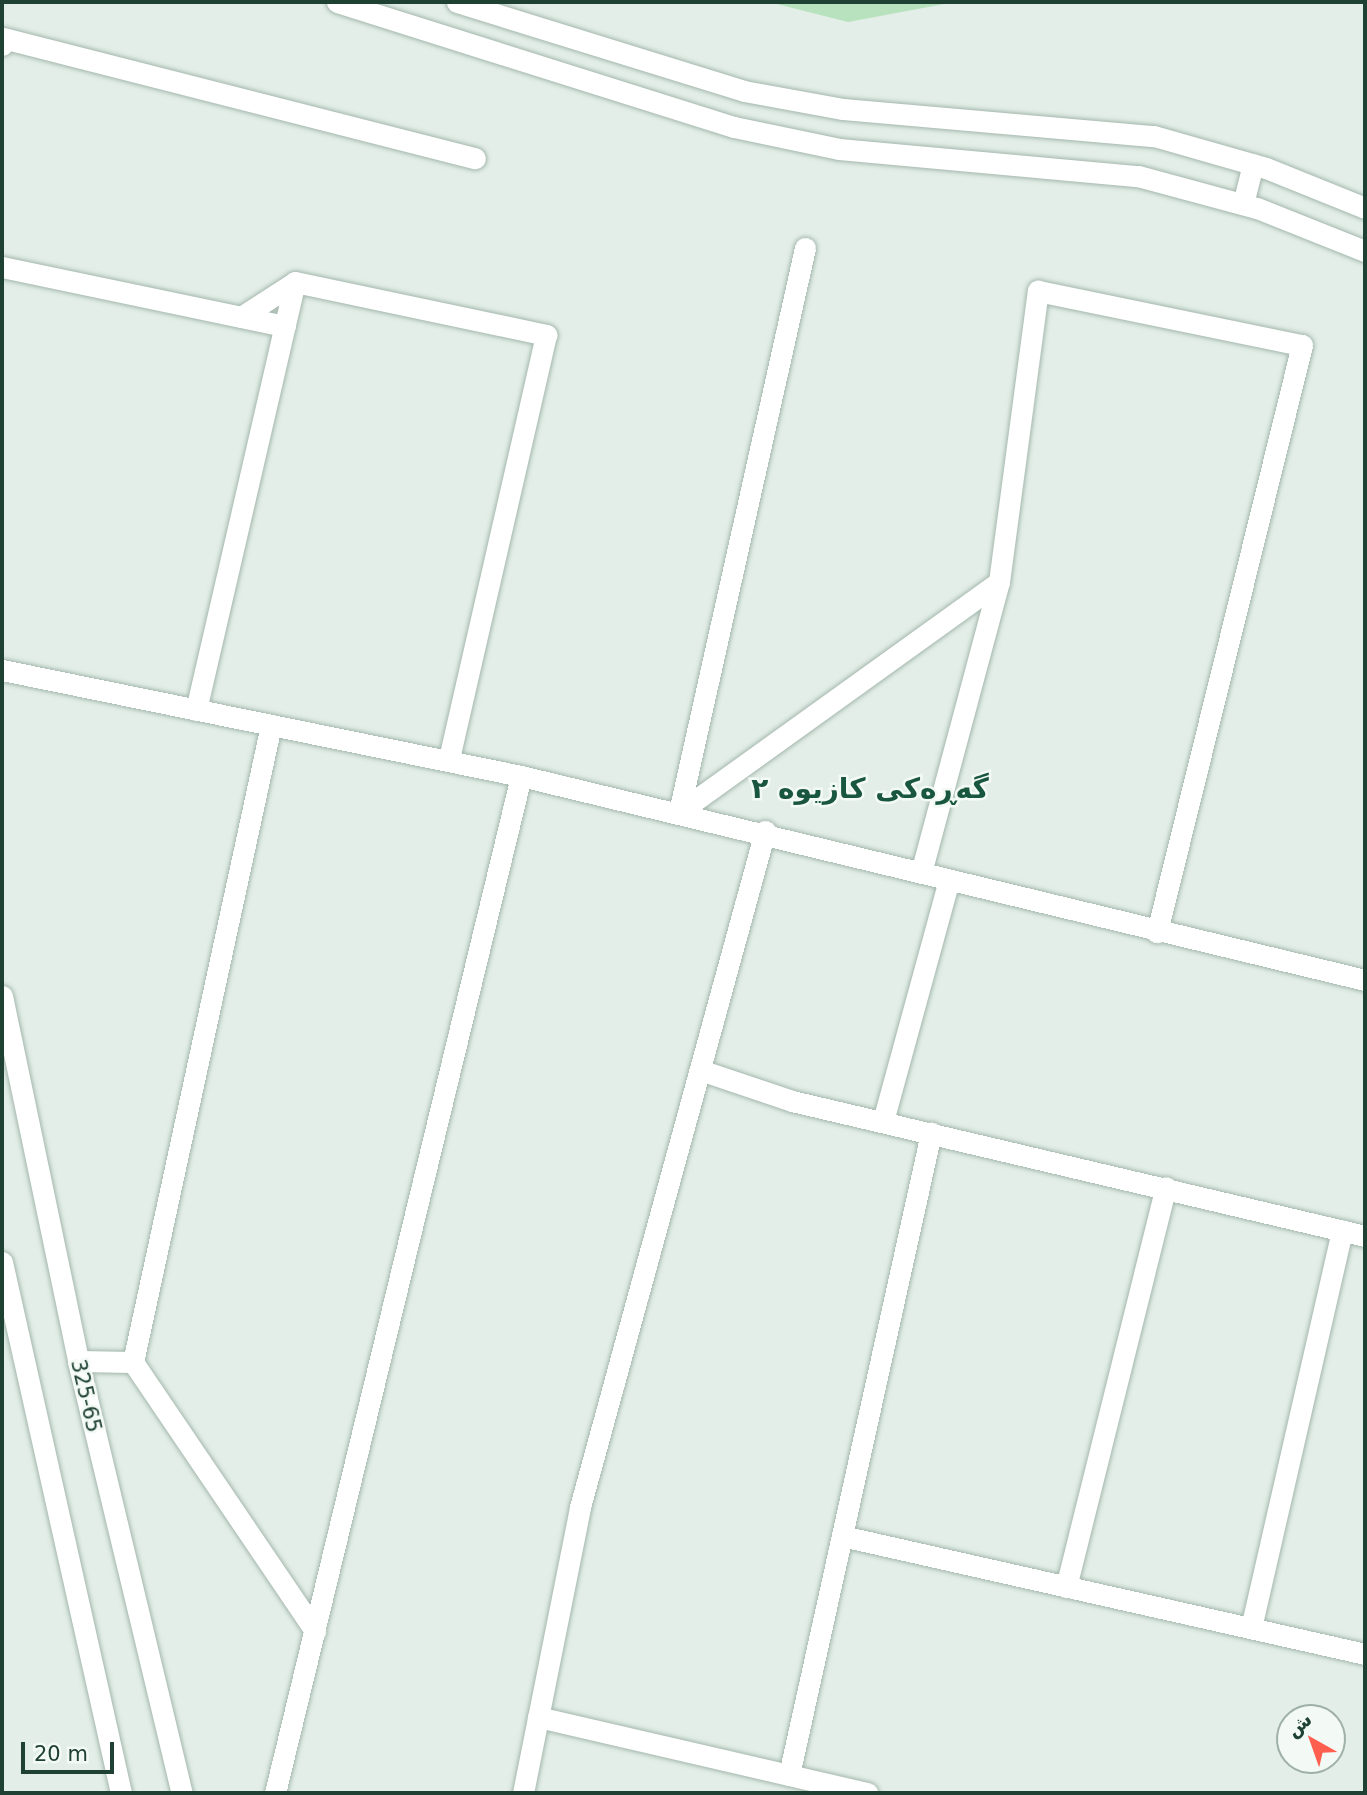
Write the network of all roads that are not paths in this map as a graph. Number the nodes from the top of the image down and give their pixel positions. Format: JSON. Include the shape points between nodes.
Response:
{"nodes":[{"id":1,"x":337,"y":2,"type":"edge"},
{"id":2,"x":457,"y":2,"type":"edge"},
{"id":3,"x":2,"y":41,"type":"edge"},
{"id":4,"x":475,"y":158,"type":"dead end"},
{"id":5,"x":1254,"y":164,"type":"junction"},
{"id":6,"x":1243,"y":204,"type":"junction"},
{"id":7,"x":1365,"y":208,"type":"edge"},
{"id":8,"x":805,"y":248,"type":"dead end"},
{"id":9,"x":1365,"y":251,"type":"edge"},
{"id":10,"x":2,"y":267,"type":"edge"},
{"id":11,"x":295,"y":282,"type":"junction"},
{"id":12,"x":241,"y":317,"type":"junction"},
{"id":13,"x":285,"y":326,"type":"junction"},
{"id":14,"x":999,"y":582,"type":"junction"},
{"id":15,"x":2,"y":670,"type":"edge"},
{"id":16,"x":196,"y":710,"type":"junction"},
{"id":17,"x":271,"y":725,"type":"junction"},
{"id":18,"x":449,"y":759,"type":"junction"},
{"id":19,"x":521,"y":776,"type":"junction"},
{"id":20,"x":679,"y":812,"type":"junction"},
{"id":21,"x":765,"y":831,"type":"junction"},
{"id":22,"x":922,"y":869,"type":"junction"},
{"id":23,"x":949,"y":880,"type":"junction"},
{"id":24,"x":1157,"y":932,"type":"junction"},
{"id":25,"x":1365,"y":979,"type":"edge"},
{"id":26,"x":2,"y":996,"type":"edge"},
{"id":27,"x":700,"y":1070,"type":"junction"},
{"id":28,"x":883,"y":1121,"type":"junction"},
{"id":29,"x":931,"y":1133,"type":"junction"},
{"id":30,"x":1166,"y":1187,"type":"junction"},
{"id":31,"x":1342,"y":1230,"type":"junction"},
{"id":32,"x":1365,"y":1236,"type":"edge"},
{"id":33,"x":2,"y":1262,"type":"edge"},
{"id":34,"x":5,"y":1297,"type":"edge"},
{"id":35,"x":78,"y":1361,"type":"junction"},
{"id":36,"x":133,"y":1362,"type":"junction"},
{"id":37,"x":842,"y":1536,"type":"junction"},
{"id":38,"x":1066,"y":1587,"type":"junction"},
{"id":39,"x":1251,"y":1628,"type":"junction"},
{"id":40,"x":314,"y":1631,"type":"junction"},
{"id":41,"x":1365,"y":1654,"type":"edge"},
{"id":42,"x":538,"y":1717,"type":"junction"},
{"id":43,"x":789,"y":1775,"type":"junction"},
{"id":44,"x":121,"y":1793,"type":"edge"},
{"id":45,"x":182,"y":1793,"type":"edge"},
{"id":46,"x":275,"y":1793,"type":"edge"},
{"id":47,"x":523,"y":1793,"type":"edge"},
{"id":48,"x":867,"y":1793,"type":"edge"}],
"edges":[{"from":1,"to":6,"type":"street","via":[[694,116],[788,139],[891,155],[1098,169]]},
{"from":2,"to":5,"type":"street","via":[[775,98],[1124,131]]},
{"from":3,"to":4,"type":"street"},
{"from":5,"to":6,"type":"street"},
{"from":5,"to":7,"type":"street"},
{"from":6,"to":9,"type":"street"},
{"from":8,"to":20,"type":"street"},
{"from":10,"to":12,"type":"street"},
{"from":11,"to":12,"type":"street"},
{"from":11,"to":13,"type":"street"},
{"from":11,"to":18,"type":"street","via":[[546,335]]},
{"from":12,"to":13,"type":"street"},
{"from":13,"to":16,"type":"street"},
{"from":14,"to":20,"type":"street"},
{"from":14,"to":22,"type":"street"},
{"from":14,"to":24,"type":"street","via":[[1038,291],[1302,345]]},
{"from":15,"to":16,"type":"street"},
{"from":16,"to":17,"type":"street"},
{"from":17,"to":18,"type":"street"},
{"from":17,"to":36,"type":"street"},
{"from":18,"to":19,"type":"street"},
{"from":19,"to":20,"type":"street"},
{"from":19,"to":40,"type":"street"},
{"from":20,"to":21,"type":"street"},
{"from":21,"to":22,"type":"street"},
{"from":21,"to":27,"type":"street"},
{"from":22,"to":23,"type":"street"},
{"from":23,"to":24,"type":"street"},
{"from":23,"to":28,"type":"street"},
{"from":24,"to":25,"type":"street"},
{"from":26,"to":35,"type":"street","name":"325-65"},
{"from":27,"to":28,"type":"street"},
{"from":27,"to":42,"type":"street","via":[[580,1507]]},
{"from":28,"to":29,"type":"street"},
{"from":29,"to":30,"type":"street"},
{"from":29,"to":37,"type":"street"},
{"from":30,"to":31,"type":"street"},
{"from":30,"to":38,"type":"street"},
{"from":31,"to":32,"type":"street"},
{"from":31,"to":39,"type":"street"},
{"from":33,"to":34,"type":"street"},
{"from":34,"to":44,"type":"street"},
{"from":35,"to":36,"type":"street"},
{"from":35,"to":45,"type":"street","name":"325-65"},
{"from":36,"to":40,"type":"street"},
{"from":37,"to":38,"type":"street"},
{"from":37,"to":43,"type":"street"},
{"from":38,"to":39,"type":"street"},
{"from":39,"to":41,"type":"street"},
{"from":40,"to":46,"type":"street"},
{"from":42,"to":43,"type":"street"},
{"from":42,"to":47,"type":"street"},
{"from":43,"to":48,"type":"street"}]}
